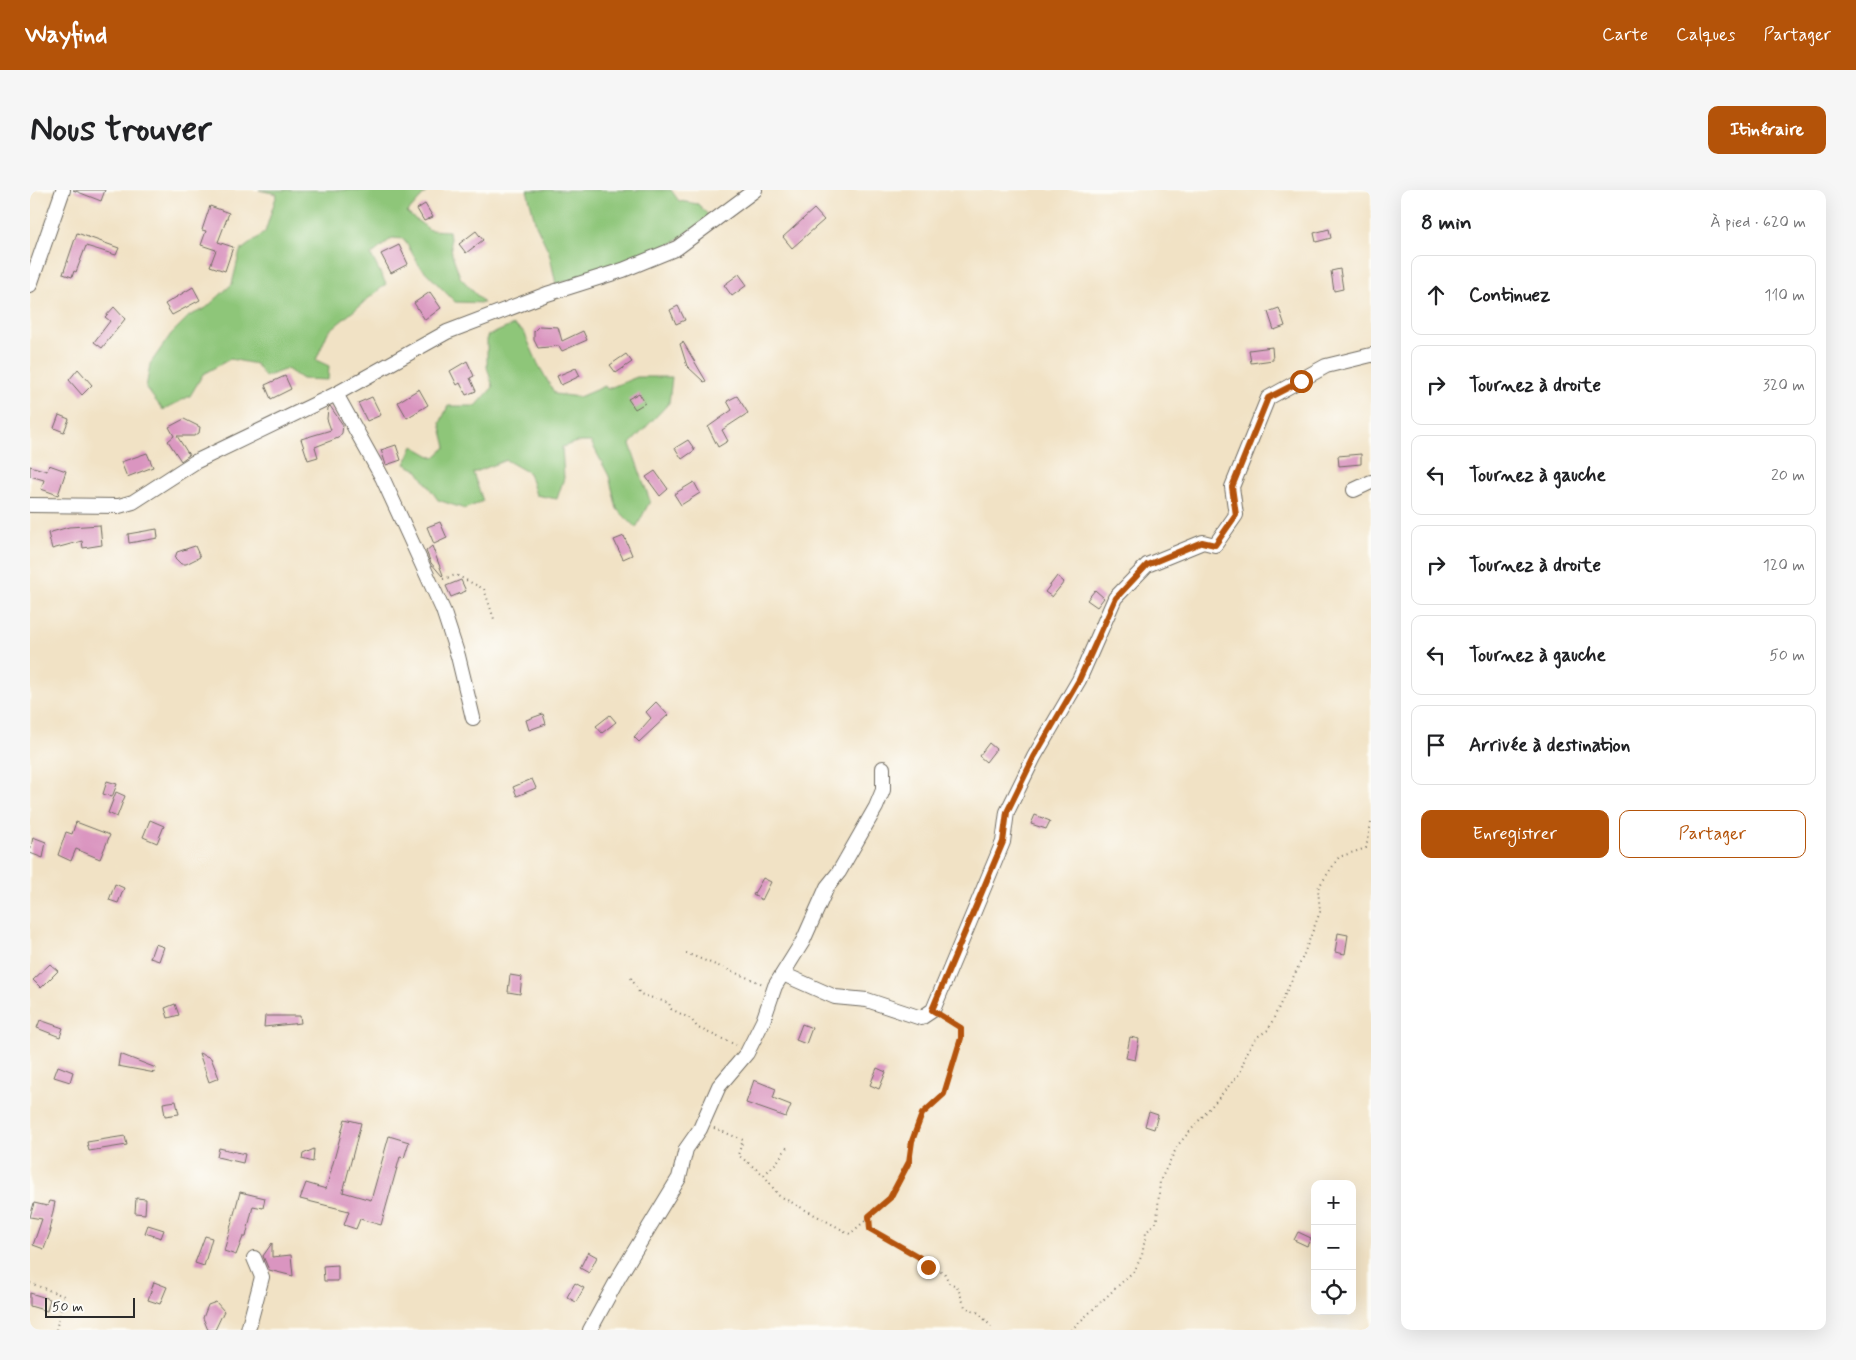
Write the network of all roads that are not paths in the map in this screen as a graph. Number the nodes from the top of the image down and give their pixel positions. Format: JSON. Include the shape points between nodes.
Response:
{"nodes":[{"id":1,"x":62,"y":190,"type":"edge"},
{"id":2,"x":755,"y":190,"type":"edge"},
{"id":3,"x":30,"y":285,"type":"edge"},
{"id":4,"x":1371,"y":355,"type":"edge"},
{"id":5,"x":336,"y":394,"type":"junction"},
{"id":6,"x":1371,"y":482,"type":"edge"},
{"id":7,"x":1354,"y":490,"type":"dead end"},
{"id":8,"x":30,"y":505,"type":"edge"},
{"id":9,"x":472,"y":718,"type":"dead end"},
{"id":10,"x":883,"y":768,"type":"dead end"},
{"id":11,"x":783,"y":974,"type":"junction"},
{"id":12,"x":254,"y":1258,"type":"dead end"},
{"id":13,"x":248,"y":1330,"type":"edge"},
{"id":14,"x":590,"y":1330,"type":"edge"}],
"edges":[{"from":1,"to":3,"type":"street"},
{"from":2,"to":5,"type":"street","via":[[677,248],[447,332]]},
{"from":4,"to":11,"type":"street","via":[[1326,366],[1268,398],[1232,487],[1236,515],[1215,545],[1202,542],[1147,565],[1113,602],[1079,680],[1034,757],[1007,812],[1003,842],[932,1010],[921,1018],[867,1000],[834,997]]},
{"from":5,"to":8,"type":"street","via":[[195,462],[133,502],[118,506]]},
{"from":5,"to":9,"type":"street","via":[[382,476],[431,583],[451,632]]},
{"from":6,"to":7,"type":"street"},
{"from":10,"to":11,"type":"street","via":[[883,790],[876,807],[827,887],[803,941]]},
{"from":11,"to":14,"type":"street","via":[[747,1053],[719,1086],[703,1123],[686,1149],[679,1178]]},
{"from":12,"to":13,"type":"street","via":[[262,1277]]}]}
